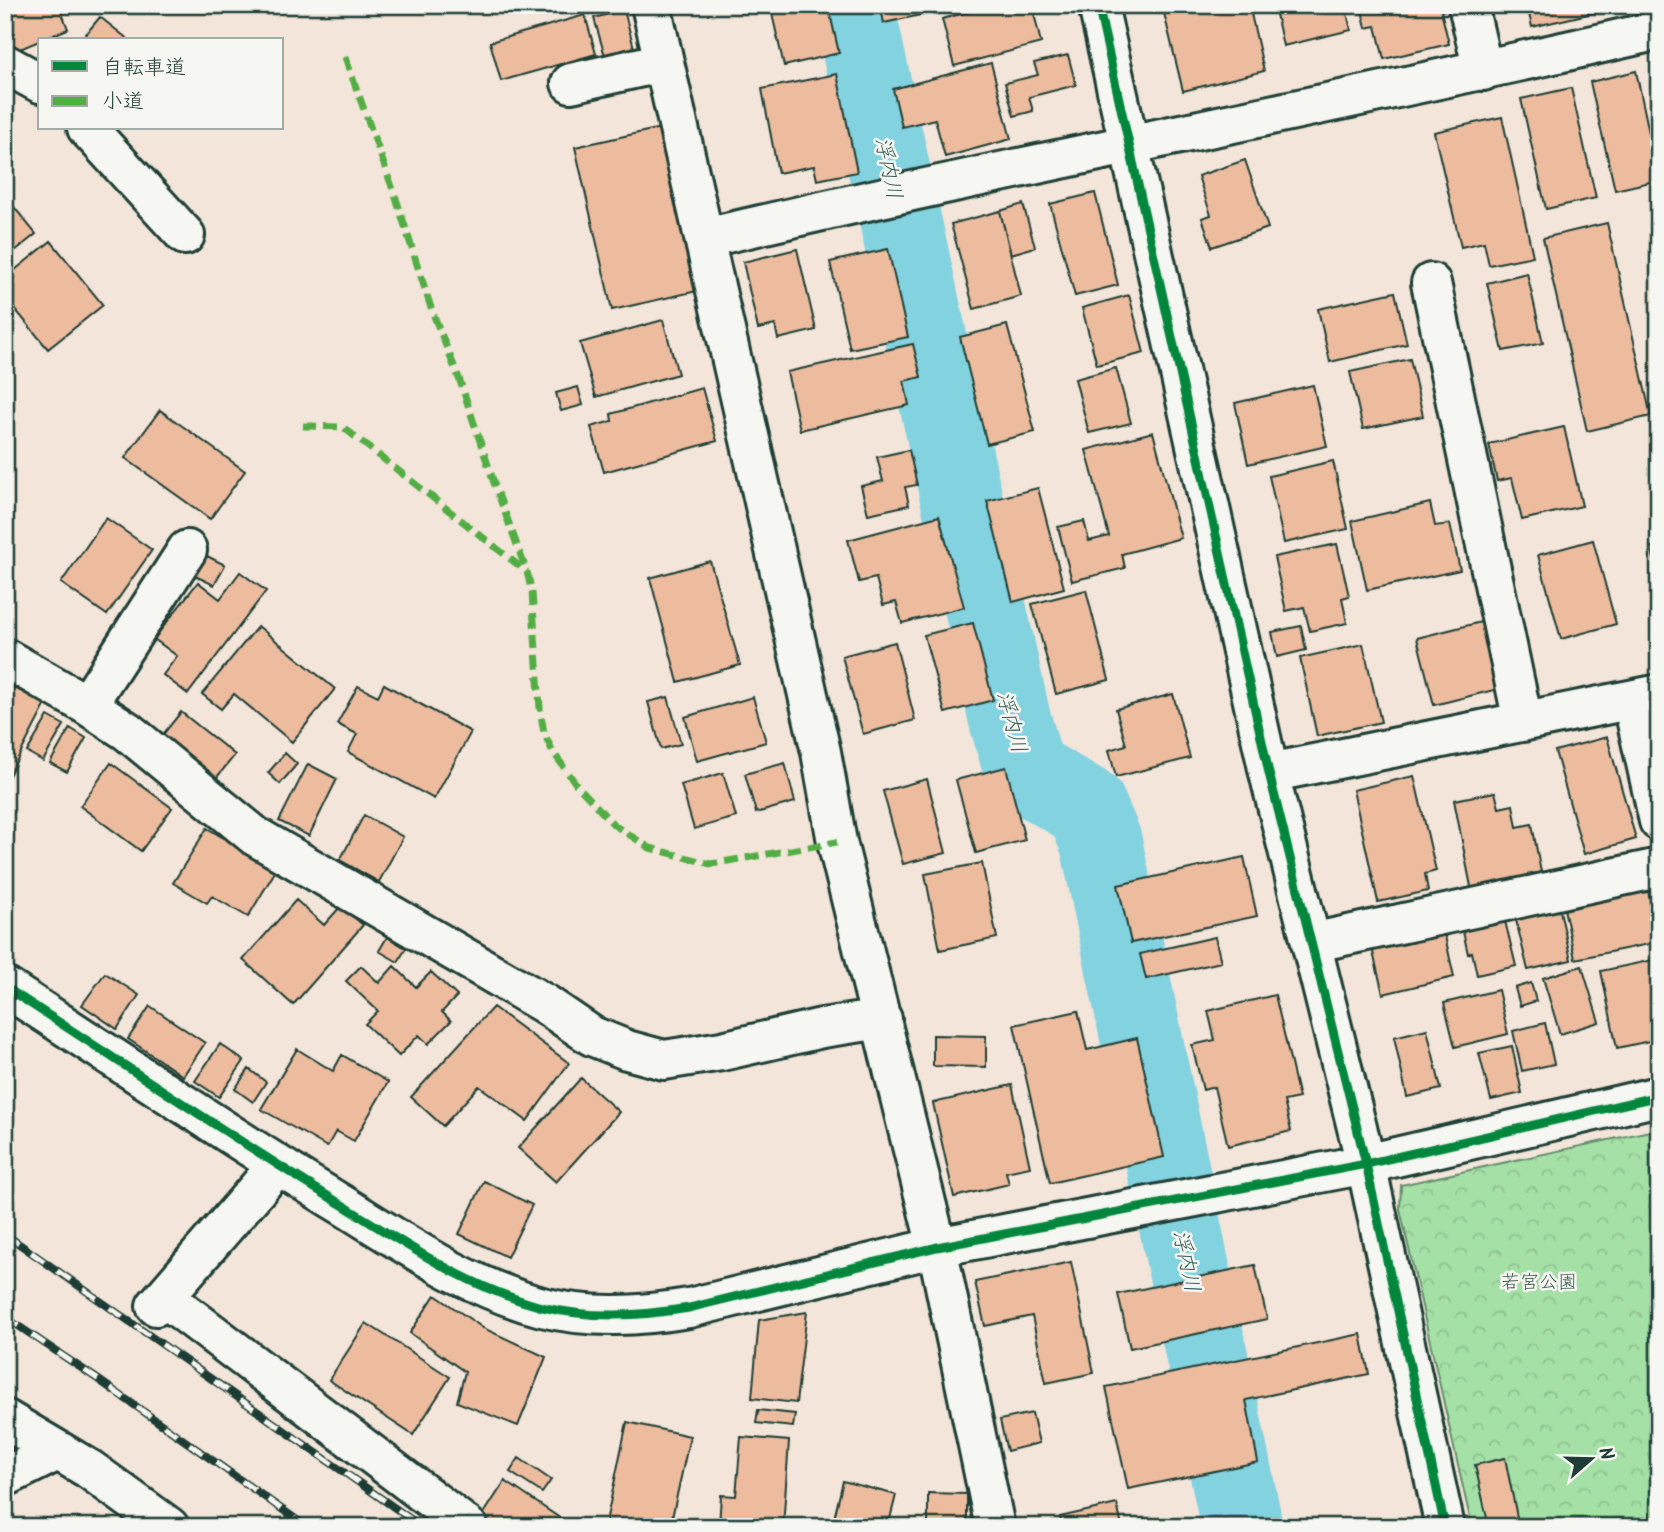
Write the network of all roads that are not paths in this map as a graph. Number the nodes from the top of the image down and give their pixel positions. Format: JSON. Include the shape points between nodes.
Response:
{"nodes":[{"id":1,"x":651,"y":5,"type":"edge"},
{"id":2,"x":1098,"y":5,"type":"edge"},
{"id":3,"x":1468,"y":5,"type":"edge"},
{"id":4,"x":1659,"y":30,"type":"edge"},
{"id":5,"x":664,"y":62,"type":"junction"},
{"id":6,"x":5,"y":64,"type":"edge"},
{"id":7,"x":1483,"y":71,"type":"junction"},
{"id":8,"x":38,"y":82,"type":"edge"},
{"id":9,"x":571,"y":83,"type":"dead end"},
{"id":10,"x":89,"y":130,"type":"edge"},
{"id":11,"x":1129,"y":145,"type":"junction"},
{"id":12,"x":185,"y":235,"type":"dead end"},
{"id":13,"x":705,"y":238,"type":"junction"},
{"id":14,"x":1431,"y":283,"type":"dead end"},
{"id":15,"x":187,"y":550,"type":"dead end"},
{"id":16,"x":5,"y":658,"type":"edge"},
{"id":17,"x":1645,"y":697,"type":"edge"},
{"id":18,"x":87,"y":705,"type":"junction"},
{"id":19,"x":1523,"y":722,"type":"junction"},
{"id":20,"x":1269,"y":773,"type":"junction"},
{"id":21,"x":1659,"y":821,"type":"edge"},
{"id":22,"x":1659,"y":867,"type":"edge"},
{"id":23,"x":1311,"y":943,"type":"junction"},
{"id":24,"x":5,"y":987,"type":"edge"},
{"id":25,"x":882,"y":1018,"type":"junction"},
{"id":26,"x":1659,"y":1096,"type":"edge"},
{"id":27,"x":1366,"y":1164,"type":"junction"},
{"id":28,"x":278,"y":1165,"type":"junction"},
{"id":29,"x":937,"y":1247,"type":"junction"},
{"id":30,"x":5,"y":1419,"type":"edge"},
{"id":31,"x":57,"y":1451,"type":"junction"},
{"id":32,"x":5,"y":1477,"type":"edge"},
{"id":33,"x":169,"y":1527,"type":"edge"},
{"id":34,"x":468,"y":1527,"type":"edge"},
{"id":35,"x":995,"y":1527,"type":"edge"},
{"id":36,"x":1445,"y":1527,"type":"edge"}],
"edges":[{"from":1,"to":5,"type":"street"},
{"from":2,"to":11,"type":"street"},
{"from":3,"to":7,"type":"street"},
{"from":4,"to":7,"type":"street"},
{"from":5,"to":9,"type":"street"},
{"from":5,"to":13,"type":"street"},
{"from":6,"to":8,"type":"street"},
{"from":7,"to":11,"type":"street"},
{"from":10,"to":12,"type":"street"},
{"from":11,"to":13,"type":"street"},
{"from":11,"to":20,"type":"street"},
{"from":13,"to":25,"type":"street","via":[[821,752],[837,842]]},
{"from":14,"to":19,"type":"street"},
{"from":15,"to":18,"type":"street"},
{"from":16,"to":18,"type":"street"},
{"from":17,"to":19,"type":"street"},
{"from":17,"to":21,"type":"street"},
{"from":18,"to":25,"type":"street","via":[[127,731],[256,836],[593,1036],[627,1050],[664,1060],[683,1058]]},
{"from":19,"to":20,"type":"street"},
{"from":20,"to":23,"type":"street"},
{"from":22,"to":23,"type":"street"},
{"from":23,"to":27,"type":"street"},
{"from":24,"to":28,"type":"street"},
{"from":25,"to":29,"type":"street"},
{"from":26,"to":27,"type":"street"},
{"from":27,"to":29,"type":"street"},
{"from":27,"to":36,"type":"street"},
{"from":28,"to":29,"type":"street","via":[[471,1281],[542,1307],[583,1315],[654,1314],[689,1308]]},
{"from":28,"to":34,"type":"street","via":[[160,1301]]},
{"from":29,"to":35,"type":"street"},
{"from":30,"to":31,"type":"street"},
{"from":31,"to":32,"type":"street"},
{"from":31,"to":33,"type":"street"}]}
